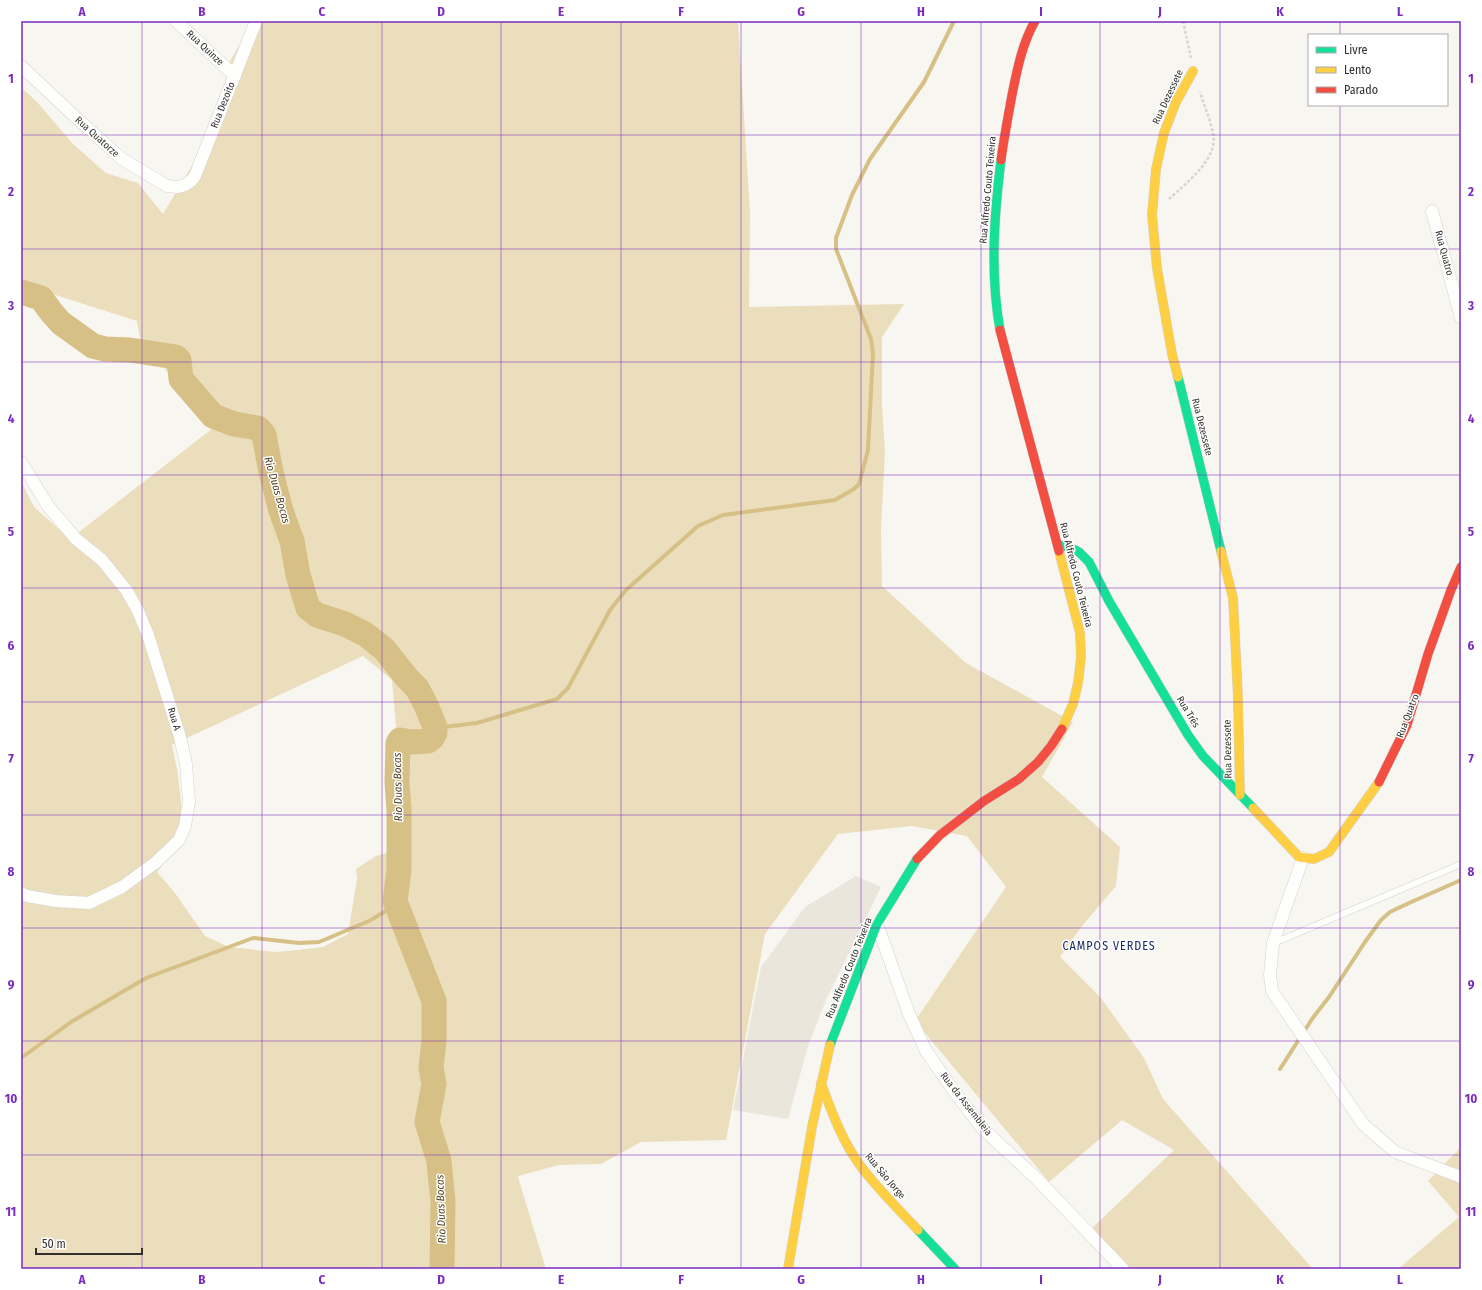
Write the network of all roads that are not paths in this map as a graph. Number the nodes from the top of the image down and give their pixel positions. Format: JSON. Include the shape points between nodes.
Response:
{"nodes":[{"id":1,"x":176,"y":21,"type":"edge"},
{"id":2,"x":256,"y":21,"type":"edge"},
{"id":3,"x":1035,"y":21,"type":"edge"},
{"id":4,"x":21,"y":66,"type":"edge"},
{"id":5,"x":1193,"y":70,"type":"road end"},
{"id":6,"x":235,"y":76,"type":"junction"},
{"id":7,"x":185,"y":185,"type":"joint"},
{"id":8,"x":1432,"y":211,"type":"dead end"},
{"id":9,"x":1461,"y":318,"type":"edge"},
{"id":10,"x":21,"y":462,"type":"edge"},
{"id":11,"x":1058,"y":546,"type":"junction"},
{"id":12,"x":1461,"y":567,"type":"edge"},
{"id":13,"x":1240,"y":795,"type":"junction"},
{"id":14,"x":1303,"y":858,"type":"junction"},
{"id":15,"x":1461,"y":864,"type":"edge"},
{"id":16,"x":21,"y":893,"type":"edge"},
{"id":17,"x":877,"y":924,"type":"junction"},
{"id":18,"x":1273,"y":943,"type":"junction"},
{"id":19,"x":821,"y":1083,"type":"junction"},
{"id":20,"x":1461,"y":1177,"type":"edge"},
{"id":21,"x":788,"y":1269,"type":"edge"},
{"id":22,"x":954,"y":1269,"type":"edge"},
{"id":23,"x":1123,"y":1269,"type":"edge"}],
"edges":[{"from":1,"to":6,"type":"street","name":"Rua Quinze"},
{"from":2,"to":6,"type":"street","name":"Rua Dezoito"},
{"from":3,"to":11,"type":"street","name":"Rua Alfredo Couto Teixeira","via":[[1018,65],[1004,135],[996,202],[994,285],[1008,363]]},
{"from":4,"to":7,"type":"street","name":"Rua Quatorze","via":[[122,159],[167,186]]},
{"from":5,"to":13,"type":"street","name":"Rua Dezessete","via":[[1176,102],[1164,133],[1156,168],[1152,215],[1157,268],[1172,354],[1232,598]]},
{"from":6,"to":7,"type":"street","name":"Rua Dezoito","via":[[195,176]]},
{"from":8,"to":9,"type":"street","name":"Rua Quatro"},
{"from":10,"to":16,"type":"street","name":"Rua A","via":[[48,506],[76,539],[102,560],[127,591],[138,611],[180,737],[186,764],[189,802],[185,826],[179,840],[155,863],[122,887],[89,903],[56,902]]},
{"from":11,"to":13,"type":"street","name":"Rua Três","via":[[1069,547],[1079,552],[1089,562],[1109,602],[1188,735],[1203,756]]},
{"from":11,"to":17,"type":"street","name":"Rua Alfredo Couto Teixeira","via":[[1080,633],[1081,657],[1073,704],[1065,724],[1038,762],[1019,779],[984,801],[940,835],[919,856]]},
{"from":12,"to":14,"type":"street","name":"Rua Quatro","via":[[1428,654],[1407,725],[1379,782],[1329,852],[1314,859]]},
{"from":13,"to":14,"type":"street","name":"Rua Três","via":[[1299,857]]},
{"from":14,"to":18,"type":"street"},
{"from":15,"to":18,"type":"lane"},
{"from":17,"to":19,"type":"street","name":"Rua Alfredo Couto Teixeira","via":[[828,1051]]},
{"from":17,"to":23,"type":"street","name":"Rua da Assembleia","via":[[909,1014],[926,1051],[956,1094],[982,1128],[1036,1178]]},
{"from":18,"to":20,"type":"street","via":[[1270,975],[1272,991],[1363,1124],[1395,1152]]},
{"from":19,"to":21,"type":"street","name":"Rua Alfredo Couto Teixeira"},
{"from":19,"to":22,"type":"street","name":"Rua São Jorge","via":[[835,1120],[862,1168]]}]}
